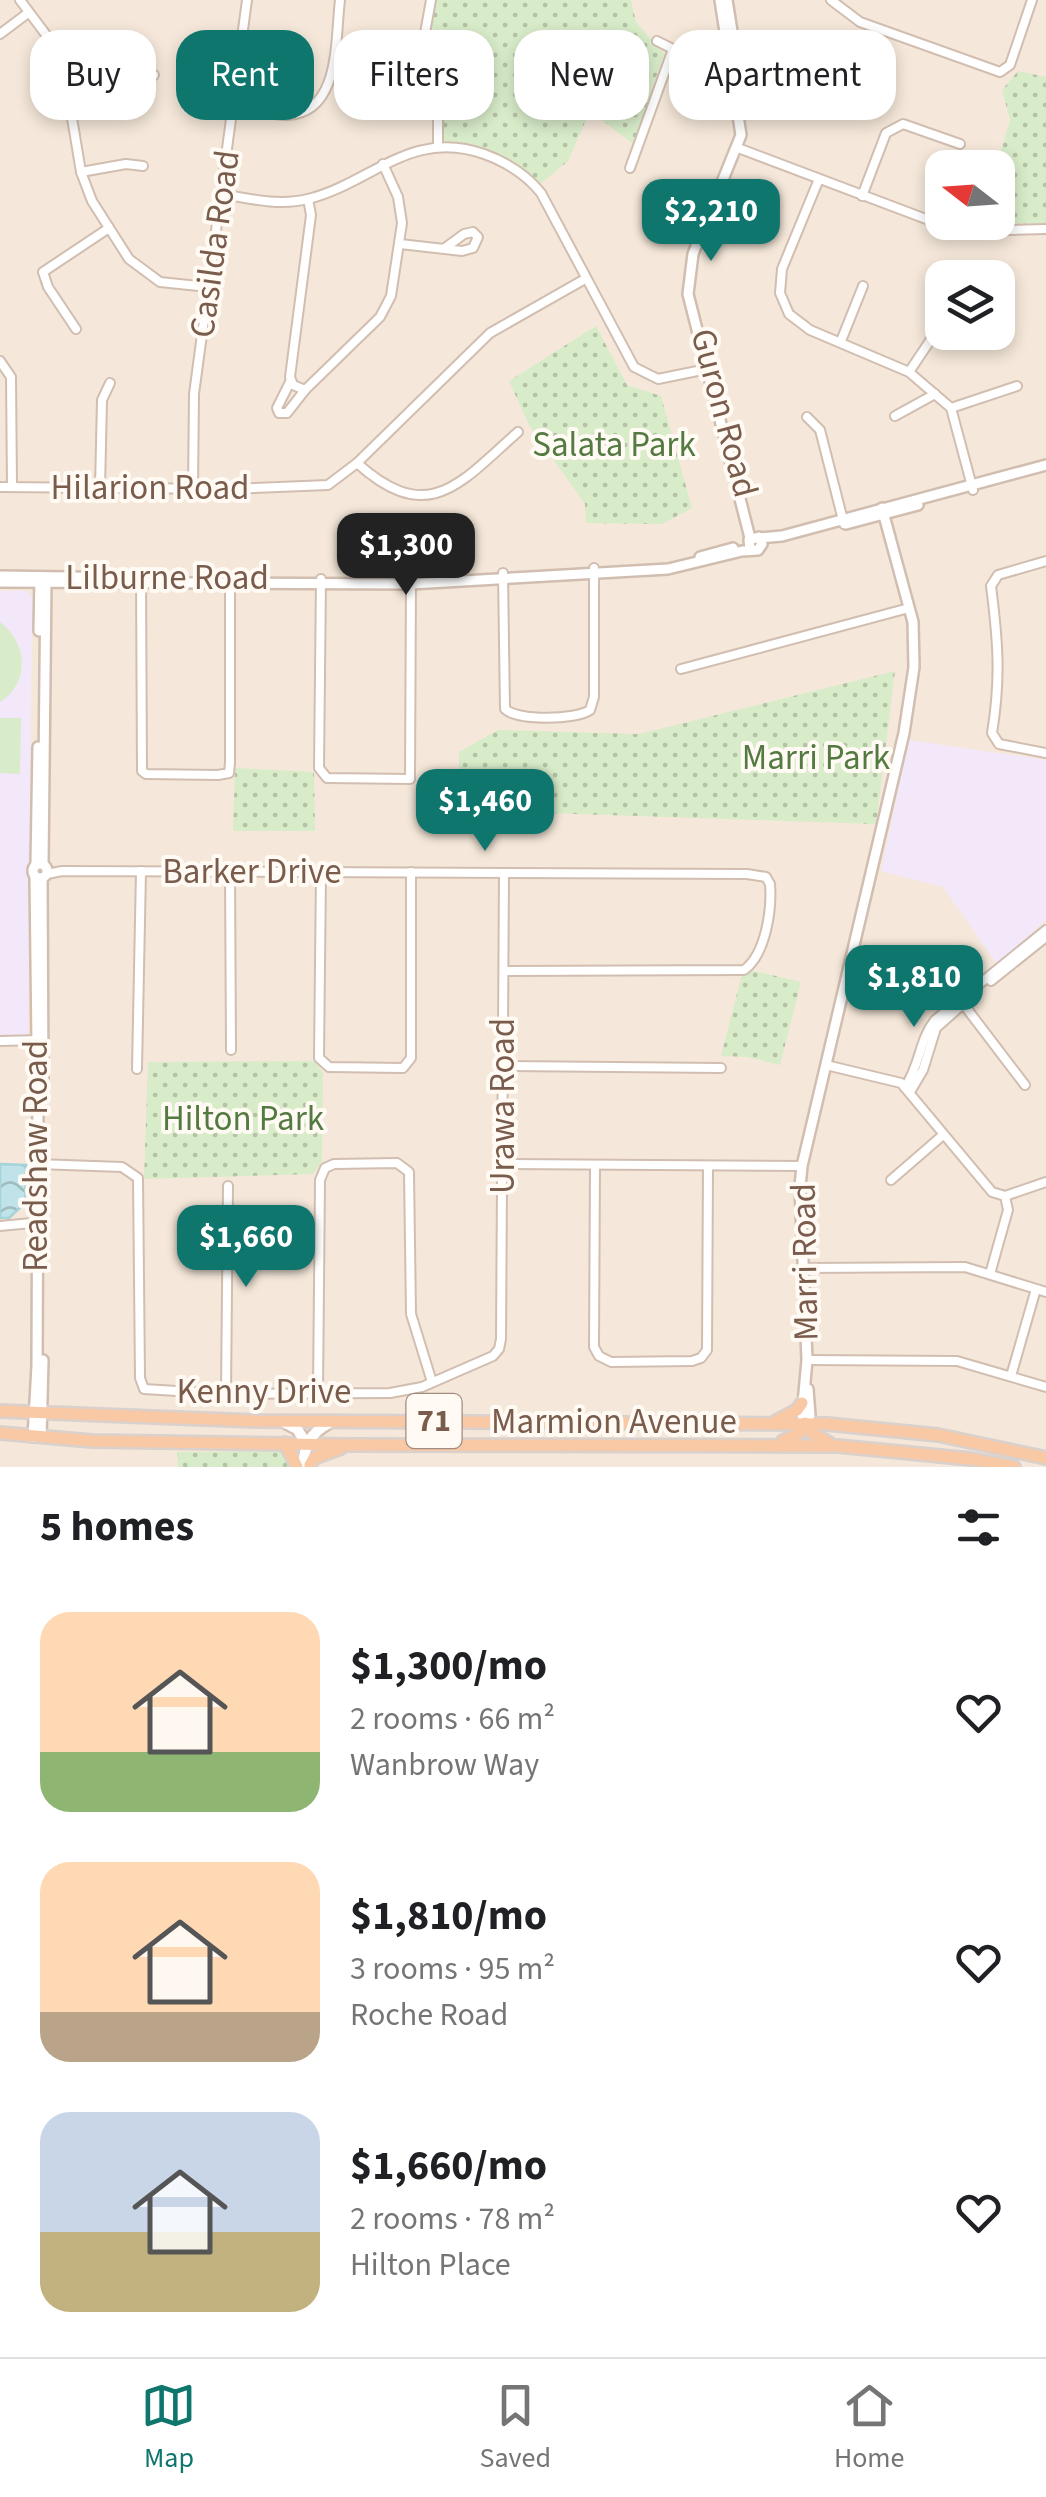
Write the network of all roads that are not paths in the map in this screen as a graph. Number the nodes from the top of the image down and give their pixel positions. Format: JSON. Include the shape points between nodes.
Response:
{"nodes":[{"id":1,"x":20,"y":0,"type":"edge"},
{"id":2,"x":247,"y":0,"type":"edge"},
{"id":3,"x":340,"y":0,"type":"edge"},
{"id":4,"x":431,"y":0,"type":"edge"},
{"id":5,"x":724,"y":0,"type":"edge"},
{"id":6,"x":832,"y":0,"type":"edge"},
{"id":7,"x":1032,"y":0,"type":"edge"},
{"id":8,"x":28,"y":12,"type":"junction"},
{"id":9,"x":42,"y":30,"type":"edge"},
{"id":10,"x":243,"y":30,"type":"edge"},
{"id":11,"x":728,"y":30,"type":"edge"},
{"id":12,"x":0,"y":34,"type":"edge"},
{"id":13,"x":657,"y":42,"type":"dead end"},
{"id":14,"x":669,"y":47,"type":"edge"},
{"id":15,"x":669,"y":63,"type":"edge"},
{"id":16,"x":314,"y":106,"type":"edge"},
{"id":17,"x":72,"y":120,"type":"edge"},
{"id":18,"x":231,"y":120,"type":"edge"},
{"id":19,"x":740,"y":120,"type":"edge"},
{"id":20,"x":960,"y":144,"type":"dead end"},
{"id":21,"x":438,"y":146,"type":"junction"},
{"id":22,"x":740,"y":149,"type":"junction"},
{"id":23,"x":383,"y":164,"type":"junction"},
{"id":24,"x":144,"y":166,"type":"dead end"},
{"id":25,"x":630,"y":168,"type":"dead end"},
{"id":26,"x":80,"y":172,"type":"junction"},
{"id":27,"x":819,"y":179,"type":"junction"},
{"id":28,"x":222,"y":194,"type":"junction"},
{"id":29,"x":862,"y":196,"type":"junction"},
{"id":30,"x":308,"y":199,"type":"junction"},
{"id":31,"x":109,"y":228,"type":"junction"},
{"id":32,"x":1046,"y":229,"type":"edge"},
{"id":33,"x":400,"y":244,"type":"junction"},
{"id":34,"x":445,"y":248,"type":"dead end"},
{"id":35,"x":586,"y":279,"type":"junction"},
{"id":36,"x":864,"y":286,"type":"dead end"},
{"id":37,"x":208,"y":287,"type":"junction"},
{"id":38,"x":76,"y":329,"type":"dead end"},
{"id":39,"x":841,"y":341,"type":"junction"},
{"id":40,"x":925,"y":348,"type":"edge"},
{"id":41,"x":0,"y":360,"type":"edge"},
{"id":42,"x":709,"y":369,"type":"junction"},
{"id":43,"x":909,"y":372,"type":"junction"},
{"id":44,"x":110,"y":382,"type":"dead end"},
{"id":45,"x":290,"y":382,"type":"junction"},
{"id":46,"x":1017,"y":386,"type":"dead end"},
{"id":47,"x":304,"y":390,"type":"junction"},
{"id":48,"x":935,"y":394,"type":"junction"},
{"id":49,"x":951,"y":408,"type":"junction"},
{"id":50,"x":807,"y":416,"type":"dead end"},
{"id":51,"x":895,"y":416,"type":"dead end"},
{"id":52,"x":518,"y":432,"type":"dead end"},
{"id":53,"x":358,"y":463,"type":"junction"},
{"id":54,"x":1046,"y":468,"type":"edge"},
{"id":55,"x":0,"y":487,"type":"edge"},
{"id":56,"x":12,"y":487,"type":"junction"},
{"id":57,"x":973,"y":487,"type":"junction"},
{"id":58,"x":100,"y":488,"type":"junction"},
{"id":59,"x":194,"y":488,"type":"junction"},
{"id":60,"x":883,"y":511,"type":"junction"},
{"id":61,"x":844,"y":522,"type":"junction"},
{"id":62,"x":755,"y":541,"type":"junction"},
{"id":63,"x":1046,"y":562,"type":"edge"},
{"id":64,"x":594,"y":571,"type":"junction"},
{"id":65,"x":503,"y":576,"type":"junction"},
{"id":66,"x":0,"y":579,"type":"edge"},
{"id":67,"x":43,"y":580,"type":"junction"},
{"id":68,"x":140,"y":581,"type":"junction"},
{"id":69,"x":230,"y":581,"type":"junction"},
{"id":70,"x":411,"y":581,"type":"junction"},
{"id":71,"x":321,"y":582,"type":"junction"},
{"id":72,"x":909,"y":608,"type":"junction"},
{"id":73,"x":681,"y":669,"type":"dead end"},
{"id":74,"x":1046,"y":753,"type":"edge"},
{"id":75,"x":41,"y":870,"type":"junction"},
{"id":76,"x":142,"y":871,"type":"junction"},
{"id":77,"x":230,"y":871,"type":"junction"},
{"id":78,"x":321,"y":872,"type":"junction"},
{"id":79,"x":410,"y":872,"type":"junction"},
{"id":80,"x":504,"y":872,"type":"junction"},
{"id":81,"x":1046,"y":930,"type":"edge"},
{"id":82,"x":1046,"y":938,"type":"edge"},
{"id":83,"x":504,"y":971,"type":"junction"},
{"id":84,"x":990,"y":982,"type":"junction"},
{"id":85,"x":976,"y":987,"type":"junction"},
{"id":86,"x":962,"y":1002,"type":"junction"},
{"id":87,"x":0,"y":1040,"type":"edge"},
{"id":88,"x":39,"y":1040,"type":"junction"},
{"id":89,"x":231,"y":1050,"type":"dead end"},
{"id":90,"x":826,"y":1065,"type":"junction"},
{"id":91,"x":502,"y":1066,"type":"junction"},
{"id":92,"x":721,"y":1068,"type":"dead end"},
{"id":93,"x":138,"y":1069,"type":"dead end"},
{"id":94,"x":1026,"y":1085,"type":"dead end"},
{"id":95,"x":908,"y":1089,"type":"junction"},
{"id":96,"x":943,"y":1135,"type":"junction"},
{"id":97,"x":40,"y":1164,"type":"junction"},
{"id":98,"x":502,"y":1164,"type":"junction"},
{"id":99,"x":594,"y":1165,"type":"junction"},
{"id":100,"x":708,"y":1166,"type":"junction"},
{"id":101,"x":802,"y":1166,"type":"junction"},
{"id":102,"x":891,"y":1180,"type":"dead end"},
{"id":103,"x":1046,"y":1182,"type":"edge"},
{"id":104,"x":228,"y":1186,"type":"dead end"},
{"id":105,"x":1005,"y":1196,"type":"junction"},
{"id":106,"x":39,"y":1222,"type":"junction"},
{"id":107,"x":0,"y":1226,"type":"edge"},
{"id":108,"x":804,"y":1268,"type":"junction"},
{"id":109,"x":990,"y":1274,"type":"junction"},
{"id":110,"x":1041,"y":1290,"type":"edge"},
{"id":111,"x":501,"y":1340,"type":"joint"},
{"id":112,"x":806,"y":1366,"type":"junction"},
{"id":113,"x":1011,"y":1376,"type":"junction"},
{"id":114,"x":432,"y":1382,"type":"junction"},
{"id":115,"x":1046,"y":1387,"type":"edge"},
{"id":116,"x":318,"y":1392,"type":"junction"},
{"id":117,"x":226,"y":1394,"type":"junction"},
{"id":118,"x":802,"y":1403,"type":"junction"},
{"id":119,"x":0,"y":1411,"type":"edge"},
{"id":120,"x":39,"y":1415,"type":"junction"},
{"id":121,"x":280,"y":1420,"type":"junction"},
{"id":122,"x":340,"y":1421,"type":"junction"},
{"id":123,"x":772,"y":1422,"type":"junction"},
{"id":124,"x":805,"y":1424,"type":"junction"},
{"id":125,"x":0,"y":1433,"type":"edge"},
{"id":126,"x":37,"y":1437,"type":"junction"},
{"id":127,"x":285,"y":1443,"type":"junction"},
{"id":128,"x":308,"y":1443,"type":"junction"},
{"id":129,"x":775,"y":1444,"type":"junction"},
{"id":130,"x":350,"y":1446,"type":"junction"},
{"id":131,"x":838,"y":1446,"type":"junction"},
{"id":132,"x":1046,"y":1458,"type":"edge"},
{"id":133,"x":305,"y":1466,"type":"edge"},
{"id":134,"x":1014,"y":1467,"type":"edge"}],
"edges":[{"from":1,"to":8,"type":"street"},
{"from":2,"to":10,"type":"street","name":"Casilda Road"},
{"from":3,"to":16,"type":"street","via":[[329,84]]},
{"from":4,"to":21,"type":"street","via":[[420,55],[438,101]]},
{"from":5,"to":11,"type":"street","name":"Guron Road"},
{"from":6,"to":7,"type":"street","via":[[860,22],[1000,72],[1010,65]]},
{"from":8,"to":9,"type":"street"},
{"from":8,"to":12,"type":"street"},
{"from":13,"to":14,"type":"street"},
{"from":15,"to":25,"type":"street"},
{"from":17,"to":26,"type":"street"},
{"from":18,"to":28,"type":"street","name":"Casilda Road"},
{"from":19,"to":22,"type":"street","name":"Guron Road"},
{"from":20,"to":29,"type":"street","via":[[903,124],[886,133]]},
{"from":21,"to":23,"type":"street"},
{"from":21,"to":35,"type":"street","via":[[488,155],[534,184]]},
{"from":22,"to":27,"type":"street"},
{"from":22,"to":42,"type":"street","name":"Guron Road","via":[[690,270],[689,301]]},
{"from":23,"to":30,"type":"street"},
{"from":23,"to":33,"type":"street","via":[[401,204]]},
{"from":24,"to":26,"type":"street"},
{"from":26,"to":31,"type":"street"},
{"from":27,"to":29,"type":"street"},
{"from":27,"to":39,"type":"street","via":[[782,270],[780,293],[790,314],[810,330]]},
{"from":28,"to":30,"type":"street","via":[[270,202]]},
{"from":28,"to":37,"type":"street","name":"Casilda Road"},
{"from":29,"to":32,"type":"street","via":[[975,231]]},
{"from":30,"to":45,"type":"street"},
{"from":31,"to":37,"type":"street","via":[[149,276]]},
{"from":31,"to":38,"type":"street","via":[[42,272]]},
{"from":33,"to":34,"type":"street"},
{"from":33,"to":47,"type":"street","via":[[387,308]]},
{"from":35,"to":42,"type":"street","via":[[638,370],[658,378]]},
{"from":35,"to":53,"type":"street","name":"Hilarion Road","via":[[490,333]]},
{"from":36,"to":39,"type":"street"},
{"from":37,"to":59,"type":"street","name":"Casilda Road","via":[[194,394]]},
{"from":39,"to":43,"type":"street"},
{"from":40,"to":43,"type":"street"},
{"from":41,"to":56,"type":"street","via":[[12,377]]},
{"from":42,"to":62,"type":"street","name":"Guron Road"},
{"from":43,"to":48,"type":"street"},
{"from":44,"to":58,"type":"street","via":[[102,400]]},
{"from":45,"to":47,"type":"street"},
{"from":45,"to":47,"type":"street","via":[[279,413],[287,413]]},
{"from":46,"to":49,"type":"street"},
{"from":48,"to":49,"type":"street"},
{"from":48,"to":51,"type":"street"},
{"from":49,"to":57,"type":"street"},
{"from":50,"to":61,"type":"street","via":[[820,430]]},
{"from":52,"to":53,"type":"street","via":[[440,495],[394,490]]},
{"from":53,"to":59,"type":"street","name":"Hilarion Road","via":[[328,485]]},
{"from":54,"to":57,"type":"street","name":"Lilburne Road"},
{"from":55,"to":56,"type":"street","name":"Hilarion Road"},
{"from":56,"to":58,"type":"street","name":"Hilarion Road"},
{"from":57,"to":60,"type":"street","name":"Lilburne Road"},
{"from":58,"to":59,"type":"street","name":"Hilarion Road"},
{"from":60,"to":61,"type":"street","name":"Lilburne Road"},
{"from":60,"to":72,"type":"street","name":"Marri Road"},
{"from":61,"to":62,"type":"street","name":"Lilburne Road"},
{"from":62,"to":64,"type":"street","name":"Lilburne Road","via":[[677,568]]},
{"from":63,"to":74,"type":"street","via":[[998,575],[991,586],[1000,652],[992,733],[1000,744]]},
{"from":64,"to":65,"type":"street","name":"Lilburne Road"},
{"from":64,"to":65,"type":"street","via":[[594,697],[590,710],[572,717],[514,716],[504,709]]},
{"from":65,"to":70,"type":"street","name":"Lilburne Road"},
{"from":66,"to":67,"type":"street","name":"Lilburne Road"},
{"from":67,"to":68,"type":"street","name":"Lilburne Road"},
{"from":67,"to":75,"type":"street","name":"Readshaw Road"},
{"from":68,"to":69,"type":"street","name":"Lilburne Road"},
{"from":68,"to":69,"type":"street","via":[[142,771],[218,775],[229,773],[230,763]]},
{"from":69,"to":71,"type":"street","name":"Lilburne Road"},
{"from":70,"to":71,"type":"street","name":"Lilburne Road"},
{"from":70,"to":71,"type":"street","via":[[410,778],[322,775]]},
{"from":72,"to":73,"type":"street"},
{"from":72,"to":90,"type":"street","name":"Marri Road","via":[[916,653],[904,733]]},
{"from":75,"to":76,"type":"street","name":"Barker Drive"},
{"from":75,"to":88,"type":"street","name":"Readshaw Road"},
{"from":76,"to":77,"type":"street","name":"Barker Drive"},
{"from":76,"to":93,"type":"street"},
{"from":77,"to":78,"type":"street","name":"Barker Drive"},
{"from":77,"to":89,"type":"street"},
{"from":78,"to":79,"type":"street","name":"Barker Drive"},
{"from":78,"to":79,"type":"street","via":[[319,1058],[329,1068],[403,1068],[411,1058]]},
{"from":79,"to":80,"type":"street","name":"Barker Drive"},
{"from":80,"to":83,"type":"street","name":"Urawa Road"},
{"from":80,"to":83,"type":"street","name":"Barker Drive","via":[[763,876],[772,888],[760,950],[748,967],[734,972]]},
{"from":81,"to":85,"type":"street"},
{"from":82,"to":84,"type":"street"},
{"from":83,"to":91,"type":"street","name":"Urawa Road"},
{"from":84,"to":85,"type":"street"},
{"from":84,"to":86,"type":"street"},
{"from":85,"to":86,"type":"street"},
{"from":86,"to":94,"type":"street"},
{"from":86,"to":95,"type":"street","via":[[932,1034],[922,1070]]},
{"from":87,"to":88,"type":"street"},
{"from":88,"to":97,"type":"street","name":"Readshaw Road"},
{"from":90,"to":95,"type":"street"},
{"from":90,"to":101,"type":"street","name":"Marri Road"},
{"from":91,"to":92,"type":"street"},
{"from":91,"to":98,"type":"street","name":"Urawa Road"},
{"from":95,"to":96,"type":"street"},
{"from":96,"to":102,"type":"street"},
{"from":96,"to":105,"type":"street","via":[[992,1192]]},
{"from":97,"to":106,"type":"street","name":"Readshaw Road"},
{"from":97,"to":117,"type":"street","name":"Kenny Drive","via":[[122,1167],[138,1178],[144,1389]]},
{"from":98,"to":99,"type":"street"},
{"from":98,"to":111,"type":"street","name":"Urawa Road"},
{"from":99,"to":100,"type":"street"},
{"from":99,"to":100,"type":"street","via":[[594,1346],[611,1362],[692,1362],[707,1350]]},
{"from":100,"to":101,"type":"street"},
{"from":101,"to":108,"type":"street","name":"Marri Road"},
{"from":103,"to":105,"type":"street"},
{"from":104,"to":117,"type":"street"},
{"from":105,"to":109,"type":"street","via":[[1008,1210]]},
{"from":106,"to":107,"type":"street"},
{"from":106,"to":120,"type":"street","name":"Readshaw Road"},
{"from":108,"to":109,"type":"street","via":[[964,1267]]},
{"from":108,"to":112,"type":"street","name":"Marri Road"},
{"from":109,"to":110,"type":"street"},
{"from":110,"to":113,"type":"street"},
{"from":111,"to":114,"type":"street","name":"Kenny Drive","via":[[493,1356]]},
{"from":112,"to":113,"type":"street","via":[[957,1361]]},
{"from":112,"to":118,"type":"street","name":"Marri Road"},
{"from":112,"to":124,"type":"street","name":"Marri Road"},
{"from":113,"to":115,"type":"street"},
{"from":114,"to":116,"type":"street","name":"Kenny Drive","via":[[390,1393]]},
{"from":114,"to":116,"type":"street","via":[[411,1314],[409,1172],[397,1163],[334,1164],[320,1180]]},
{"from":116,"to":117,"type":"street","name":"Kenny Drive"},
{"from":118,"to":123,"type":"highway"},
{"from":118,"to":124,"type":"street","name":"Marri Road"},
{"from":119,"to":120,"type":"highway","name":"Marmion Avenue","number":"71"},
{"from":120,"to":121,"type":"highway","name":"Marmion Avenue","number":"71"},
{"from":120,"to":126,"type":"street","name":"Readshaw Road"},
{"from":121,"to":122,"type":"highway","name":"Marmion Avenue","number":"71"},
{"from":121,"to":128,"type":"main road"},
{"from":122,"to":123,"type":"highway","name":"Marmion Avenue","number":"71"},
{"from":122,"to":128,"type":"main road","via":[[319,1428]]},
{"from":123,"to":124,"type":"highway","name":"Marmion Avenue","number":"71"},
{"from":124,"to":129,"type":"highway"},
{"from":124,"to":131,"type":"highway"},
{"from":124,"to":132,"type":"highway","name":"Marmion Avenue","number":"71","via":[[919,1433]]},
{"from":125,"to":126,"type":"highway","name":"Marmion Avenue","number":"71"},
{"from":126,"to":127,"type":"highway","name":"Marmion Avenue","number":"71"},
{"from":127,"to":128,"type":"highway","name":"Marmion Avenue","number":"71"},
{"from":127,"to":133,"type":"highway"},
{"from":128,"to":130,"type":"highway","name":"Marmion Avenue","number":"71"},
{"from":128,"to":133,"type":"main road"},
{"from":129,"to":130,"type":"highway","name":"Marmion Avenue","number":"71"},
{"from":129,"to":131,"type":"highway","name":"Marmion Avenue","number":"71"},
{"from":130,"to":133,"type":"highway"},
{"from":131,"to":134,"type":"highway","name":"Marmion Avenue","number":"71"}]}
